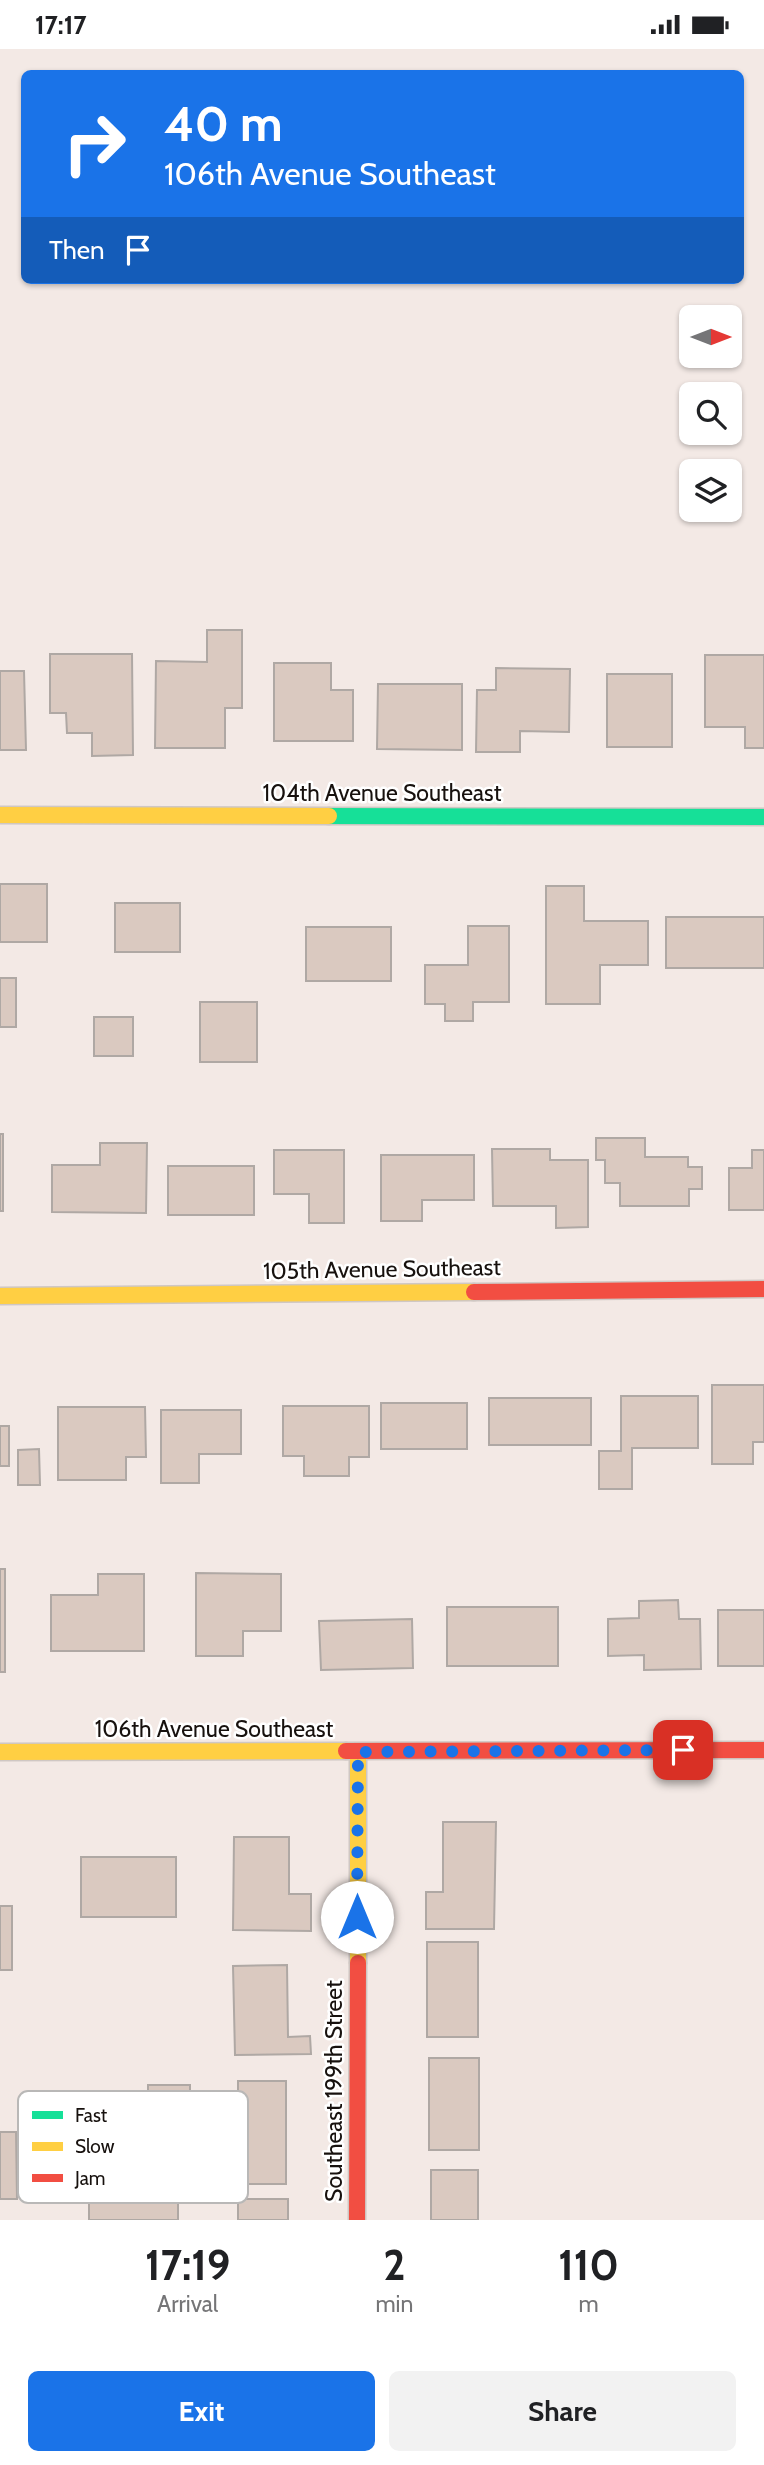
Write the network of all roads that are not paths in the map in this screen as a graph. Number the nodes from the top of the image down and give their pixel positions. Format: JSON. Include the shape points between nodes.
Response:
{"nodes":[{"id":1,"x":0,"y":815,"type":"edge"},
{"id":2,"x":764,"y":817,"type":"edge"},
{"id":3,"x":764,"y":1289,"type":"edge"},
{"id":4,"x":0,"y":1296,"type":"edge"},
{"id":5,"x":764,"y":1750,"type":"edge"},
{"id":6,"x":0,"y":1752,"type":"edge"},
{"id":7,"x":358,"y":1752,"type":"junction"},
{"id":8,"x":357,"y":2220,"type":"edge"}],
"edges":[{"from":1,"to":2,"type":"street","name":"104th Avenue Southeast"},
{"from":3,"to":4,"type":"street","name":"105th Avenue Southeast"},
{"from":5,"to":7,"type":"street","name":"106th Avenue Southeast"},
{"from":6,"to":7,"type":"street","name":"106th Avenue Southeast"},
{"from":7,"to":8,"type":"street","name":"Southeast 199th Street"}]}
